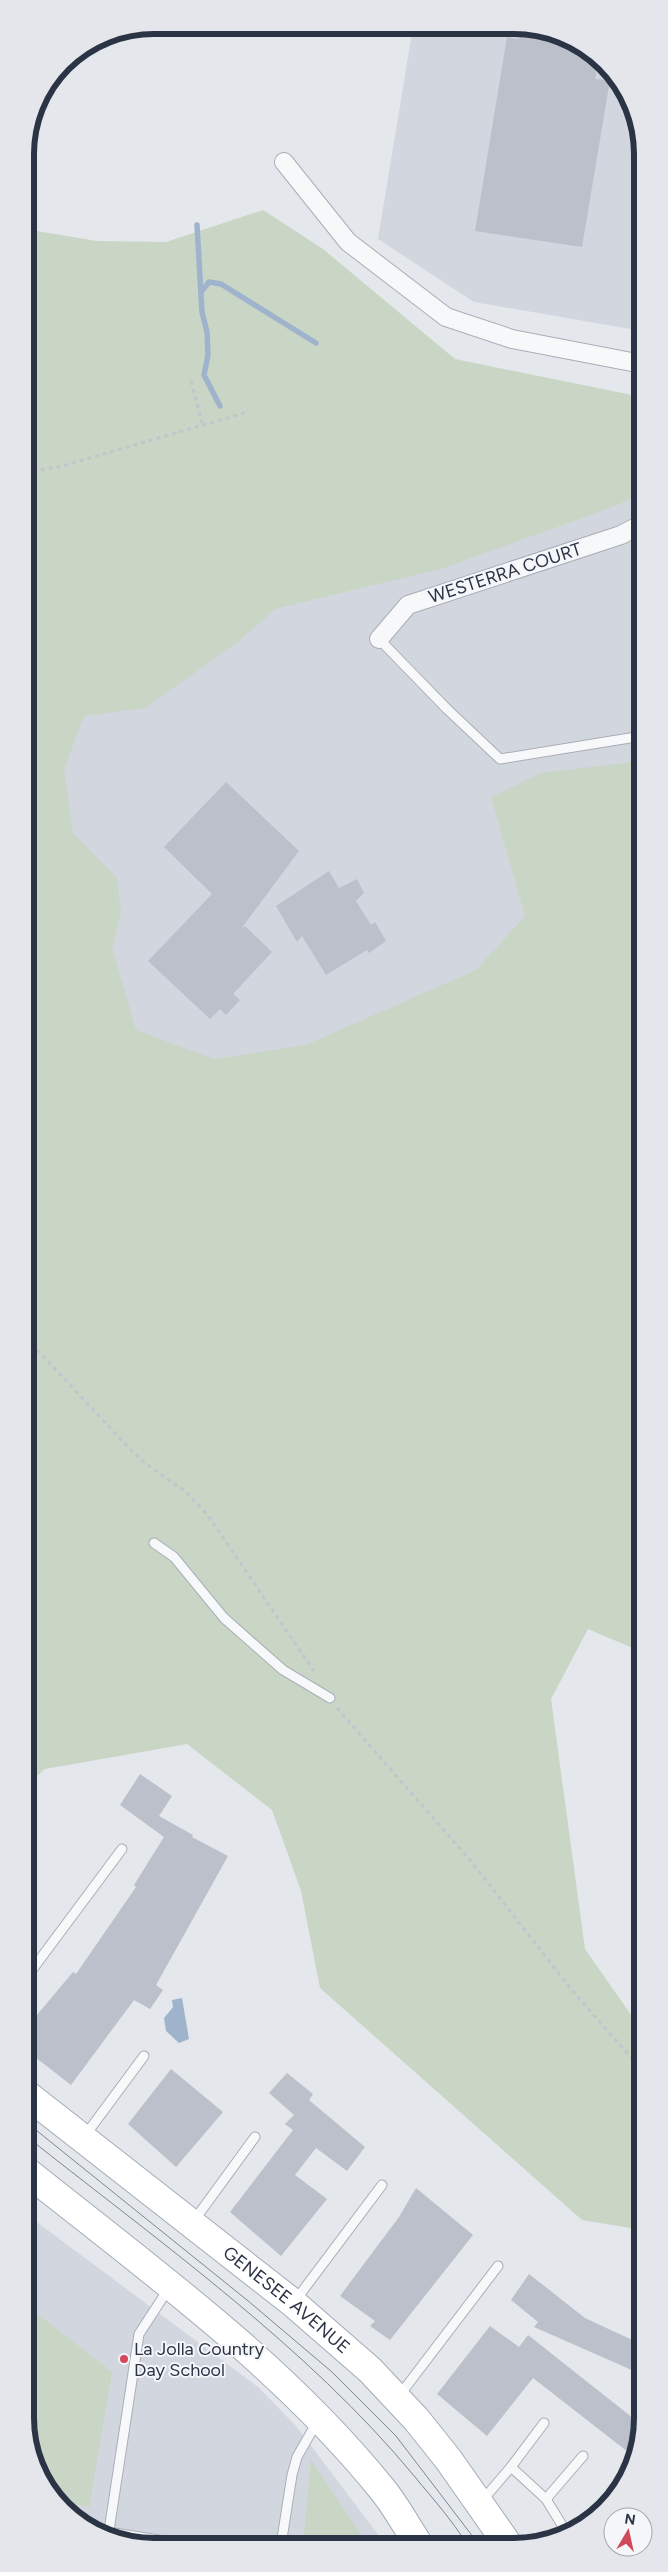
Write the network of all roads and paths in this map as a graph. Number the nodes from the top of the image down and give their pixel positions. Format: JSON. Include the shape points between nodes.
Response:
{"nodes":[{"id":1,"x":284,"y":162,"type":"dead end"},
{"id":2,"x":634,"y":363,"type":"edge"},
{"id":3,"x":191,"y":381,"type":"dead end"},
{"id":4,"x":248,"y":412,"type":"dead end"},
{"id":5,"x":203,"y":426,"type":"junction"},
{"id":6,"x":34,"y":471,"type":"edge"},
{"id":7,"x":634,"y":528,"type":"edge"},
{"id":8,"x":380,"y":639,"type":"joint"},
{"id":9,"x":634,"y":737,"type":"edge"},
{"id":10,"x":154,"y":1543,"type":"dead end"},
{"id":11,"x":330,"y":1698,"type":"dead end"},
{"id":12,"x":122,"y":1849,"type":"dead end"},
{"id":13,"x":34,"y":1967,"type":"edge"},
{"id":14,"x":144,"y":2056,"type":"dead end"},
{"id":15,"x":34,"y":2100,"type":"edge"},
{"id":16,"x":255,"y":2137,"type":"dead end"},
{"id":17,"x":84,"y":2138,"type":"junction"},
{"id":18,"x":34,"y":2178,"type":"edge"},
{"id":19,"x":382,"y":2185,"type":"dead end"},
{"id":20,"x":192,"y":2222,"type":"junction"},
{"id":21,"x":498,"y":2266,"type":"dead end"},
{"id":22,"x":170,"y":2286,"type":"junction"},
{"id":23,"x":293,"y":2303,"type":"junction"},
{"id":24,"x":398,"y":2398,"type":"junction"},
{"id":25,"x":320,"y":2418,"type":"junction"},
{"id":26,"x":544,"y":2423,"type":"dead end"},
{"id":27,"x":583,"y":2456,"type":"dead end"},
{"id":28,"x":512,"y":2467,"type":"junction"},
{"id":29,"x":546,"y":2499,"type":"junction"},
{"id":30,"x":481,"y":2502,"type":"junction"},
{"id":31,"x":563,"y":2528,"type":"edge"},
{"id":32,"x":109,"y":2529,"type":"edge"},
{"id":33,"x":282,"y":2538,"type":"edge"},
{"id":34,"x":414,"y":2538,"type":"edge"},
{"id":35,"x":504,"y":2538,"type":"edge"}],
"edges":[{"from":1,"to":2,"type":"street","via":[[348,242],[446,317],[512,340]]},
{"from":3,"to":5,"type":"path"},
{"from":4,"to":5,"type":"path"},
{"from":5,"to":6,"type":"path"},
{"from":7,"to":8,"type":"street","name":"WESTERRA COURT","via":[[408,605]]},
{"from":8,"to":9,"type":"lane","via":[[500,759]]},
{"from":10,"to":11,"type":"lane","via":[[174,1557],[224,1618],[283,1670]]},
{"from":12,"to":13,"type":"lane"},
{"from":14,"to":17,"type":"lane"},
{"from":15,"to":17,"type":"main road","name":"GENESEE AVENUE"},
{"from":16,"to":20,"type":"lane"},
{"from":17,"to":20,"type":"main road","name":"GENESEE AVENUE"},
{"from":18,"to":22,"type":"main road"},
{"from":19,"to":23,"type":"lane"},
{"from":20,"to":23,"type":"main road","name":"GENESEE AVENUE"},
{"from":21,"to":24,"type":"lane"},
{"from":22,"to":25,"type":"main road","via":[[255,2357]]},
{"from":22,"to":32,"type":"lane","via":[[139,2334]]},
{"from":23,"to":24,"type":"main road","name":"GENESEE AVENUE","via":[[341,2342]]},
{"from":24,"to":30,"type":"main road","name":"GENESEE AVENUE"},
{"from":25,"to":33,"type":"lane","via":[[297,2457]]},
{"from":25,"to":34,"type":"main road","via":[[383,2490]]},
{"from":26,"to":28,"type":"lane"},
{"from":27,"to":29,"type":"lane"},
{"from":28,"to":29,"type":"lane"},
{"from":28,"to":30,"type":"lane"},
{"from":29,"to":31,"type":"lane"},
{"from":30,"to":35,"type":"main road","name":"GENESEE AVENUE"}]}
